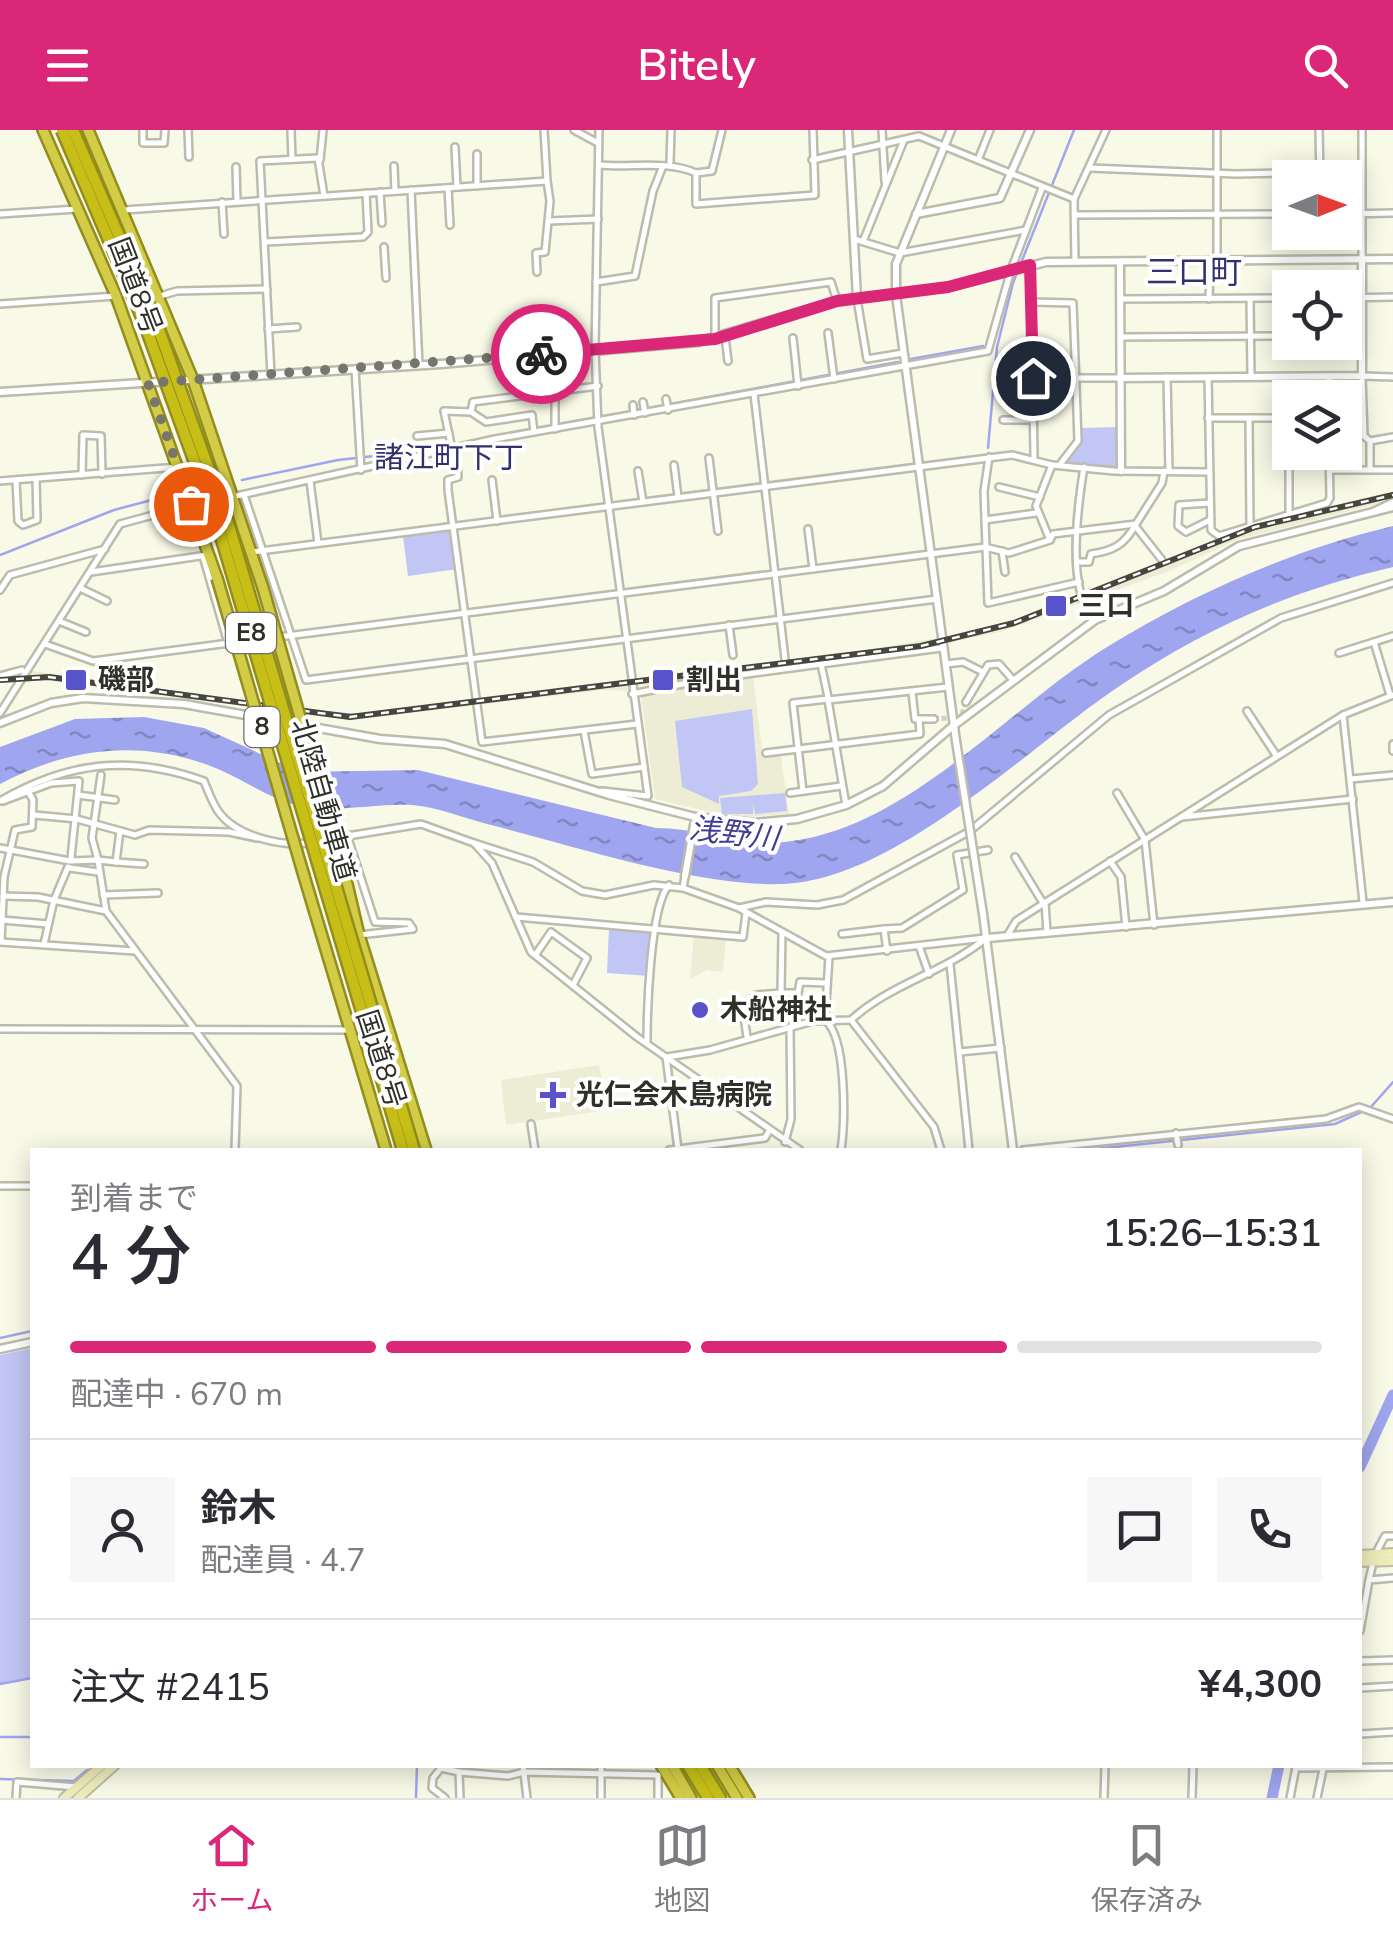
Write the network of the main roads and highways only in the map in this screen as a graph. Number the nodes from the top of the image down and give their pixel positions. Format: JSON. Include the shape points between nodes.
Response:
{"nodes":[{"id":1,"x":44,"y":130,"type":"edge"},
{"id":2,"x":62,"y":130,"type":"edge"},
{"id":3,"x":73,"y":130,"type":"edge"},
{"id":4,"x":88,"y":130,"type":"edge"},
{"id":5,"x":385,"y":1148,"type":"edge"},
{"id":6,"x":402,"y":1148,"type":"edge"},
{"id":7,"x":413,"y":1148,"type":"edge"},
{"id":8,"x":425,"y":1148,"type":"edge"},
{"id":9,"x":1393,"y":1553,"type":"edge"},
{"id":10,"x":1362,"y":1558,"type":"edge"},
{"id":11,"x":1362,"y":1558,"type":"edge"},
{"id":12,"x":1393,"y":1561,"type":"edge"},
{"id":13,"x":99,"y":1768,"type":"edge"},
{"id":14,"x":111,"y":1768,"type":"edge"},
{"id":15,"x":663,"y":1768,"type":"edge"},
{"id":16,"x":690,"y":1768,"type":"edge"},
{"id":17,"x":702,"y":1768,"type":"edge"},
{"id":18,"x":720,"y":1768,"type":"edge"},
{"id":19,"x":731,"y":1768,"type":"edge"},
{"id":20,"x":78,"y":1793,"type":"edge"},
{"id":21,"x":64,"y":1798,"type":"edge"},
{"id":22,"x":681,"y":1798,"type":"edge"},
{"id":23,"x":692,"y":1798,"type":"edge"},
{"id":24,"x":707,"y":1798,"type":"edge"},
{"id":25,"x":720,"y":1798,"type":"edge"},
{"id":26,"x":737,"y":1798,"type":"edge"},
{"id":27,"x":750,"y":1798,"type":"edge"}],
"edges":[{"from":1,"to":5,"type":"highway","name":"国道8号","number":"8","bridge":true,"via":[[116,296],[192,506]]},
{"from":2,"to":6,"type":"highway","name":"北陸自動車道","number":"E8","bridge":true,"via":[[144,322],[218,526]]},
{"from":3,"to":7,"type":"highway","name":"北陸自動車道","number":"E8","bridge":true,"via":[[155,319],[228,523]]},
{"from":4,"to":8,"type":"highway","name":"国道8号","number":"8","bridge":true,"via":[[257,551],[358,935]]},
{"from":9,"to":10,"type":"main road"},
{"from":11,"to":12,"type":"main road"},
{"from":13,"to":20,"type":"main road"},
{"from":14,"to":20,"type":"main road"},
{"from":15,"to":22,"type":"highway"},
{"from":15,"to":23,"type":"highway"},
{"from":16,"to":24,"type":"highway"},
{"from":17,"to":25,"type":"highway"},
{"from":18,"to":26,"type":"highway"},
{"from":19,"to":27,"type":"highway"},
{"from":20,"to":21,"type":"main road"}]}
